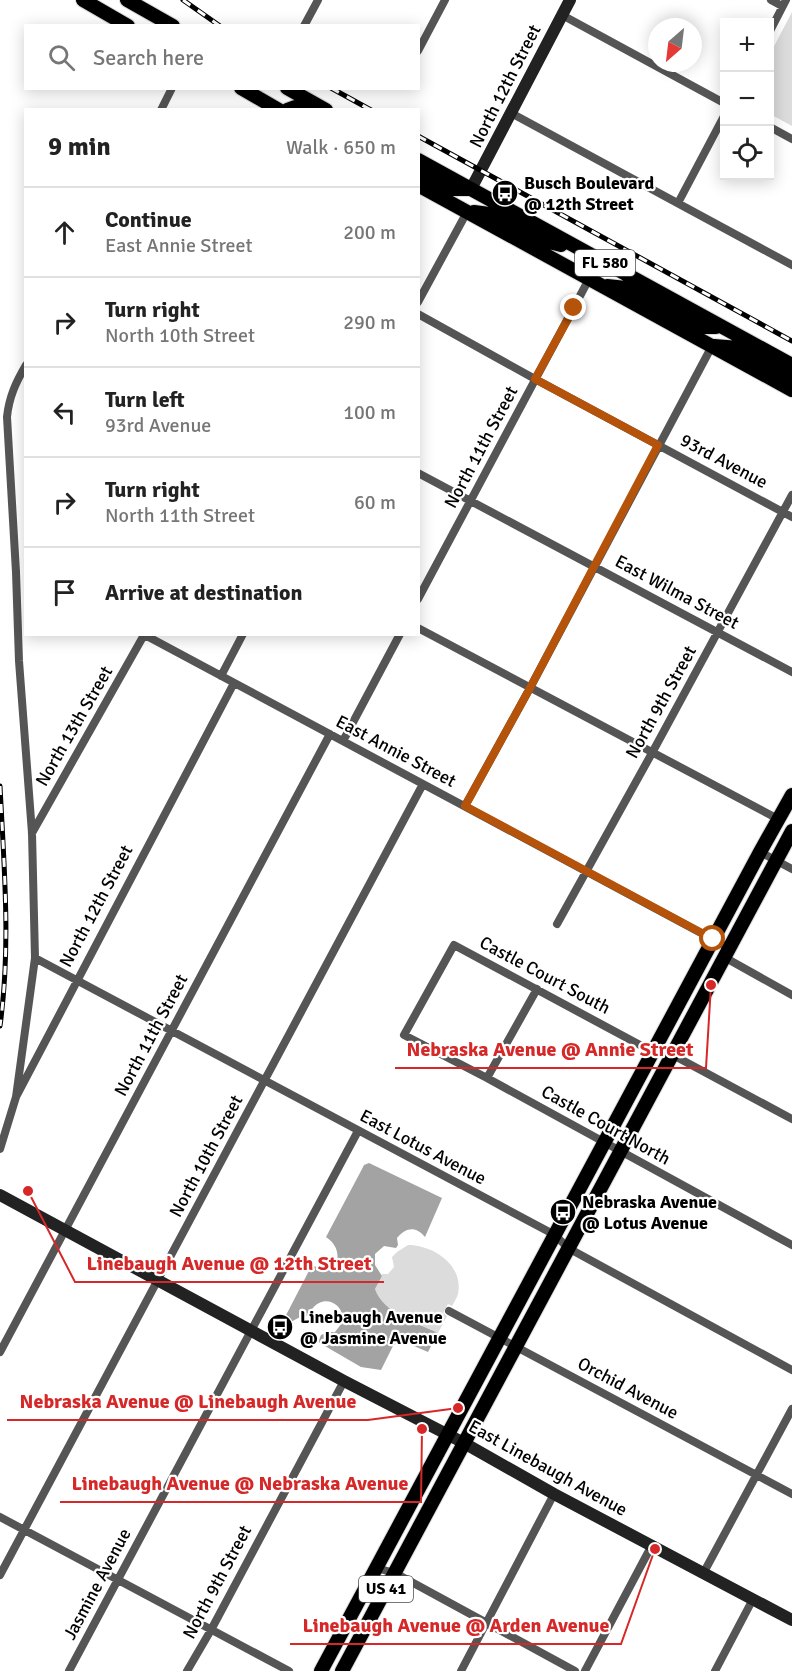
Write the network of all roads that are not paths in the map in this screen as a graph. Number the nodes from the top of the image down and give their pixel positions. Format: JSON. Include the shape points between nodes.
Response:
{"nodes":[{"id":1,"x":83,"y":0,"type":"edge"},
{"id":2,"x":127,"y":0,"type":"edge"},
{"id":3,"x":318,"y":0,"type":"edge"},
{"id":4,"x":446,"y":0,"type":"edge"},
{"id":5,"x":570,"y":0,"type":"edge"},
{"id":6,"x":771,"y":0,"type":"edge"},
{"id":7,"x":784,"y":3,"type":"edge"},
{"id":8,"x":562,"y":15,"type":"junction"},
{"id":9,"x":774,"y":23,"type":"edge"},
{"id":10,"x":125,"y":24,"type":"edge"},
{"id":11,"x":169,"y":24,"type":"edge"},
{"id":12,"x":305,"y":24,"type":"edge"},
{"id":13,"x":420,"y":47,"type":"edge"},
{"id":14,"x":171,"y":90,"type":"edge"},
{"id":15,"x":244,"y":90,"type":"edge"},
{"id":16,"x":291,"y":90,"type":"edge"},
{"id":17,"x":720,"y":101,"type":"edge"},
{"id":18,"x":162,"y":108,"type":"edge"},
{"id":19,"x":276,"y":108,"type":"edge"},
{"id":20,"x":322,"y":108,"type":"edge"},
{"id":21,"x":511,"y":113,"type":"junction"},
{"id":22,"x":720,"y":124,"type":"edge"},
{"id":23,"x":774,"y":129,"type":"edge"},
{"id":24,"x":792,"y":139,"type":"edge"},
{"id":25,"x":420,"y":161,"type":"edge"},
{"id":26,"x":420,"y":175,"type":"edge"},
{"id":27,"x":420,"y":186,"type":"edge"},
{"id":28,"x":471,"y":189,"type":"junction"},
{"id":29,"x":678,"y":203,"type":"junction"},
{"id":30,"x":467,"y":212,"type":"junction"},
{"id":31,"x":581,"y":250,"type":"junction"},
{"id":32,"x":792,"y":265,"type":"edge"},
{"id":33,"x":596,"y":282,"type":"junction"},
{"id":34,"x":420,"y":299,"type":"edge"},
{"id":35,"x":420,"y":315,"type":"edge"},
{"id":36,"x":721,"y":326,"type":"junction"},
{"id":37,"x":712,"y":346,"type":"junction"},
{"id":38,"x":792,"y":365,"type":"edge"},
{"id":39,"x":24,"y":369,"type":"edge"},
{"id":40,"x":792,"y":376,"type":"edge"},
{"id":41,"x":535,"y":379,"type":"junction"},
{"id":42,"x":792,"y":390,"type":"edge"},
{"id":43,"x":658,"y":445,"type":"junction"},
{"id":44,"x":420,"y":474,"type":"edge"},
{"id":45,"x":792,"y":495,"type":"edge"},
{"id":46,"x":471,"y":501,"type":"junction"},
{"id":47,"x":783,"y":512,"type":"junction"},
{"id":48,"x":792,"y":517,"type":"edge"},
{"id":49,"x":594,"y":566,"type":"junction"},
{"id":50,"x":21,"y":573,"type":"edge"},
{"id":51,"x":420,"y":595,"type":"edge"},
{"id":52,"x":420,"y":629,"type":"edge"},
{"id":53,"x":717,"y":634,"type":"junction"},
{"id":54,"x":143,"y":636,"type":"edge"},
{"id":55,"x":146,"y":636,"type":"edge"},
{"id":56,"x":242,"y":636,"type":"edge"},
{"id":57,"x":399,"y":636,"type":"edge"},
{"id":58,"x":792,"y":672,"type":"edge"},
{"id":59,"x":221,"y":676,"type":"junction"},
{"id":60,"x":234,"y":683,"type":"junction"},
{"id":61,"x":530,"y":688,"type":"junction"},
{"id":62,"x":330,"y":734,"type":"junction"},
{"id":63,"x":343,"y":741,"type":"junction"},
{"id":64,"x":652,"y":753,"type":"junction"},
{"id":65,"x":423,"y":784,"type":"junction"},
{"id":66,"x":792,"y":795,"type":"edge"},
{"id":67,"x":465,"y":806,"type":"junction"},
{"id":68,"x":778,"y":819,"type":"junction"},
{"id":69,"x":792,"y":831,"type":"edge"},
{"id":70,"x":32,"y":833,"type":"junction"},
{"id":71,"x":760,"y":852,"type":"junction"},
{"id":72,"x":776,"y":860,"type":"junction"},
{"id":73,"x":792,"y":869,"type":"edge"},
{"id":74,"x":587,"y":871,"type":"junction"},
{"id":75,"x":557,"y":924,"type":"dead end"},
{"id":76,"x":713,"y":939,"type":"junction"},
{"id":77,"x":727,"y":952,"type":"junction"},
{"id":78,"x":35,"y":958,"type":"junction"},
{"id":79,"x":77,"y":981,"type":"junction"},
{"id":80,"x":537,"y":989,"type":"junction"},
{"id":81,"x":792,"y":994,"type":"edge"},
{"id":82,"x":172,"y":1031,"type":"junction"},
{"id":83,"x":404,"y":1035,"type":"joint"},
{"id":84,"x":654,"y":1049,"type":"junction"},
{"id":85,"x":672,"y":1055,"type":"junction"},
{"id":86,"x":487,"y":1078,"type":"junction"},
{"id":87,"x":265,"y":1082,"type":"junction"},
{"id":88,"x":16,"y":1097,"type":"junction"},
{"id":89,"x":792,"y":1119,"type":"edge"},
{"id":90,"x":358,"y":1131,"type":"junction"},
{"id":91,"x":604,"y":1143,"type":"junction"},
{"id":92,"x":0,"y":1149,"type":"edge"},
{"id":93,"x":620,"y":1152,"type":"junction"},
{"id":94,"x":0,"y":1195,"type":"edge"},
{"id":95,"x":65,"y":1230,"type":"junction"},
{"id":96,"x":555,"y":1235,"type":"junction"},
{"id":97,"x":792,"y":1245,"type":"edge"},
{"id":98,"x":568,"y":1248,"type":"junction"},
{"id":99,"x":159,"y":1280,"type":"junction"},
{"id":100,"x":449,"y":1311,"type":"dead end"},
{"id":101,"x":250,"y":1330,"type":"junction"},
{"id":102,"x":500,"y":1338,"type":"junction"},
{"id":103,"x":516,"y":1347,"type":"junction"},
{"id":104,"x":0,"y":1352,"type":"edge"},
{"id":105,"x":792,"y":1370,"type":"edge"},
{"id":106,"x":344,"y":1381,"type":"junction"},
{"id":107,"x":792,"y":1409,"type":"edge"},
{"id":108,"x":448,"y":1434,"type":"junction"},
{"id":109,"x":464,"y":1443,"type":"junction"},
{"id":110,"x":756,"y":1475,"type":"junction"},
{"id":111,"x":554,"y":1494,"type":"junction"},
{"id":112,"x":792,"y":1494,"type":"edge"},
{"id":113,"x":0,"y":1517,"type":"edge"},
{"id":114,"x":24,"y":1530,"type":"junction"},
{"id":115,"x":652,"y":1545,"type":"junction"},
{"id":116,"x":376,"y":1569,"type":"junction"},
{"id":117,"x":704,"y":1572,"type":"junction"},
{"id":118,"x":395,"y":1573,"type":"junction"},
{"id":119,"x":0,"y":1575,"type":"edge"},
{"id":120,"x":117,"y":1580,"type":"junction"},
{"id":121,"x":753,"y":1599,"type":"junction"},
{"id":122,"x":792,"y":1620,"type":"edge"},
{"id":123,"x":486,"y":1623,"type":"junction"},
{"id":124,"x":211,"y":1630,"type":"junction"},
{"id":125,"x":69,"y":1671,"type":"edge"},
{"id":126,"x":187,"y":1671,"type":"edge"},
{"id":127,"x":289,"y":1671,"type":"edge"},
{"id":128,"x":321,"y":1671,"type":"edge"},
{"id":129,"x":342,"y":1671,"type":"edge"},
{"id":130,"x":461,"y":1671,"type":"edge"},
{"id":131,"x":575,"y":1671,"type":"edge"},
{"id":132,"x":585,"y":1671,"type":"edge"},
{"id":133,"x":715,"y":1671,"type":"edge"}],
"edges":[{"from":1,"to":10,"type":"main road"},
{"from":2,"to":11,"type":"main road"},
{"from":3,"to":12,"type":"street"},
{"from":4,"to":13,"type":"street"},
{"from":5,"to":8,"type":"street","name":"North 12th Street"},
{"from":6,"to":7,"type":"street"},
{"from":7,"to":9,"type":"street"},
{"from":8,"to":17,"type":"street"},
{"from":8,"to":21,"type":"street","name":"North 12th Street"},
{"from":14,"to":18,"type":"street"},
{"from":15,"to":19,"type":"main road"},
{"from":16,"to":20,"type":"main road"},
{"from":21,"to":28,"type":"street","name":"North 12th Street"},
{"from":21,"to":29,"type":"street"},
{"from":22,"to":29,"type":"street"},
{"from":23,"to":24,"type":"street"},
{"from":25,"to":28,"type":"main road","number":"FL 580"},
{"from":26,"to":28,"type":"main road","via":[[450,189]]},
{"from":27,"to":30,"type":"main road","number":"FL 580"},
{"from":28,"to":31,"type":"main road","number":"FL 580"},
{"from":29,"to":32,"type":"street"},
{"from":30,"to":31,"type":"main road","via":[[497,216],[545,241]]},
{"from":30,"to":33,"type":"main road","number":"FL 580"},
{"from":30,"to":34,"type":"street"},
{"from":31,"to":36,"type":"main road","number":"FL 580"},
{"from":33,"to":36,"type":"main road","via":[[626,288],[695,324]]},
{"from":33,"to":37,"type":"main road","number":"FL 580"},
{"from":33,"to":41,"type":"street","name":"North 11th Street"},
{"from":35,"to":41,"type":"street","name":"93rd Avenue"},
{"from":36,"to":38,"type":"main road","number":"FL 580"},
{"from":37,"to":40,"type":"main road","via":[[739,348]]},
{"from":37,"to":42,"type":"main road","number":"FL 580"},
{"from":37,"to":43,"type":"street"},
{"from":39,"to":50,"type":"street","via":[[8,403],[7,417]]},
{"from":41,"to":43,"type":"street","name":"93rd Avenue"},
{"from":41,"to":46,"type":"street","name":"North 11th Street"},
{"from":43,"to":47,"type":"street","name":"93rd Avenue"},
{"from":43,"to":49,"type":"street"},
{"from":44,"to":46,"type":"street","name":"East Wilma Street"},
{"from":45,"to":47,"type":"street","name":"North 9th Street"},
{"from":46,"to":49,"type":"street","name":"East Wilma Street"},
{"from":46,"to":51,"type":"street","name":"North 11th Street"},
{"from":47,"to":48,"type":"street","name":"93rd Avenue"},
{"from":47,"to":53,"type":"street","name":"North 9th Street"},
{"from":49,"to":53,"type":"street","name":"East Wilma Street"},
{"from":49,"to":61,"type":"street"},
{"from":50,"to":70,"type":"street","via":[[19,661]]},
{"from":52,"to":61,"type":"street"},
{"from":53,"to":58,"type":"street","name":"East Wilma Street"},
{"from":53,"to":64,"type":"street","name":"North 9th Street"},
{"from":54,"to":70,"type":"street","name":"North 13th Street"},
{"from":55,"to":59,"type":"street","name":"East Annie Street"},
{"from":56,"to":59,"type":"street"},
{"from":57,"to":63,"type":"street"},
{"from":59,"to":60,"type":"street","name":"East Annie Street"},
{"from":60,"to":62,"type":"street","name":"East Annie Street"},
{"from":60,"to":79,"type":"street","name":"North 12th Street"},
{"from":61,"to":64,"type":"street"},
{"from":61,"to":67,"type":"street"},
{"from":62,"to":63,"type":"street","name":"East Annie Street"},
{"from":62,"to":82,"type":"street","name":"North 11th Street"},
{"from":63,"to":65,"type":"street","name":"East Annie Street"},
{"from":64,"to":68,"type":"street"},
{"from":64,"to":74,"type":"street","name":"North 9th Street"},
{"from":65,"to":67,"type":"street","name":"East Annie Street"},
{"from":65,"to":87,"type":"street","name":"North 10th Street"},
{"from":66,"to":68,"type":"main road","number":"US 41"},
{"from":67,"to":74,"type":"street","name":"East Annie Street"},
{"from":68,"to":71,"type":"main road","number":"US 41"},
{"from":69,"to":72,"type":"main road","number":"US 41"},
{"from":70,"to":78,"type":"street"},
{"from":71,"to":72,"type":"street"},
{"from":71,"to":76,"type":"main road","number":"US 41"},
{"from":72,"to":73,"type":"street"},
{"from":72,"to":77,"type":"main road","number":"US 41"},
{"from":74,"to":75,"type":"street","name":"North 9th Street"},
{"from":74,"to":76,"type":"street","name":"East Annie Street"},
{"from":76,"to":77,"type":"street","name":"East Annie Street"},
{"from":76,"to":84,"type":"main road","number":"US 41"},
{"from":77,"to":81,"type":"street","name":"East Annie Street"},
{"from":77,"to":85,"type":"main road","number":"US 41"},
{"from":78,"to":79,"type":"street","name":"East Lotus Avenue"},
{"from":78,"to":88,"type":"street"},
{"from":79,"to":82,"type":"street","name":"East Lotus Avenue"},
{"from":79,"to":88,"type":"street","name":"North 12th Street"},
{"from":80,"to":83,"type":"street","name":"Castle Court South","via":[[454,945]]},
{"from":80,"to":84,"type":"street","name":"Castle Court South"},
{"from":80,"to":86,"type":"street"},
{"from":82,"to":87,"type":"street","name":"East Lotus Avenue"},
{"from":82,"to":95,"type":"street","name":"North 11th Street"},
{"from":83,"to":86,"type":"street","name":"Castle Court North"},
{"from":84,"to":85,"type":"street","name":"Castle Court South"},
{"from":84,"to":91,"type":"main road","number":"US 41"},
{"from":85,"to":89,"type":"street","name":"Castle Court South"},
{"from":85,"to":93,"type":"main road","number":"US 41"},
{"from":86,"to":91,"type":"street","name":"Castle Court North"},
{"from":87,"to":90,"type":"street","name":"East Lotus Avenue"},
{"from":87,"to":99,"type":"street","name":"North 10th Street"},
{"from":88,"to":92,"type":"street","name":"North 12th Street"},
{"from":90,"to":96,"type":"street","name":"East Lotus Avenue"},
{"from":90,"to":101,"type":"street","name":"Jasmine Avenue"},
{"from":91,"to":93,"type":"street","name":"Castle Court North"},
{"from":91,"to":96,"type":"main road","number":"US 41"},
{"from":93,"to":97,"type":"street","name":"Castle Court North"},
{"from":93,"to":98,"type":"main road","number":"US 41"},
{"from":94,"to":95,"type":"street","name":"East Linebaugh Avenue"},
{"from":95,"to":99,"type":"street","name":"East Linebaugh Avenue"},
{"from":95,"to":104,"type":"street","name":"North 11th Street"},
{"from":96,"to":98,"type":"street","name":"East Lotus Avenue"},
{"from":96,"to":102,"type":"main road","number":"US 41"},
{"from":98,"to":103,"type":"main road","number":"US 41"},
{"from":98,"to":105,"type":"street","name":"East Lotus Avenue"},
{"from":99,"to":101,"type":"street","name":"East Linebaugh Avenue"},
{"from":99,"to":114,"type":"street","name":"North 10th Street"},
{"from":100,"to":102,"type":"street","name":"Orchid Avenue"},
{"from":101,"to":106,"type":"street","name":"East Linebaugh Avenue"},
{"from":101,"to":120,"type":"street","name":"Jasmine Avenue"},
{"from":102,"to":103,"type":"street","name":"Orchid Avenue"},
{"from":102,"to":108,"type":"main road","number":"US 41"},
{"from":103,"to":109,"type":"main road","number":"US 41"},
{"from":103,"to":110,"type":"street","name":"Orchid Avenue"},
{"from":106,"to":108,"type":"street","name":"East Linebaugh Avenue"},
{"from":106,"to":124,"type":"street","name":"North 9th Street"},
{"from":107,"to":110,"type":"street"},
{"from":108,"to":109,"type":"street","name":"East Linebaugh Avenue"},
{"from":108,"to":116,"type":"main road","number":"US 41"},
{"from":109,"to":111,"type":"street","name":"East Linebaugh Avenue"},
{"from":109,"to":118,"type":"main road","number":"US 41"},
{"from":110,"to":112,"type":"street","name":"Orchid Avenue"},
{"from":110,"to":117,"type":"street"},
{"from":111,"to":115,"type":"street","name":"East Linebaugh Avenue"},
{"from":111,"to":123,"type":"street"},
{"from":113,"to":114,"type":"street"},
{"from":114,"to":119,"type":"street","name":"North 10th Street"},
{"from":114,"to":120,"type":"street"},
{"from":115,"to":117,"type":"street","name":"East Linebaugh Avenue"},
{"from":115,"to":132,"type":"street"},
{"from":116,"to":118,"type":"street"},
{"from":116,"to":128,"type":"main road","number":"US 41"},
{"from":117,"to":121,"type":"street","name":"East Linebaugh Avenue"},
{"from":118,"to":123,"type":"street"},
{"from":118,"to":129,"type":"main road","number":"US 41"},
{"from":120,"to":124,"type":"street"},
{"from":120,"to":125,"type":"street","name":"Jasmine Avenue"},
{"from":121,"to":122,"type":"street","name":"East Linebaugh Avenue"},
{"from":121,"to":133,"type":"street"},
{"from":123,"to":130,"type":"street"},
{"from":123,"to":131,"type":"street"},
{"from":124,"to":126,"type":"street","name":"North 9th Street"},
{"from":124,"to":127,"type":"street"}]}
